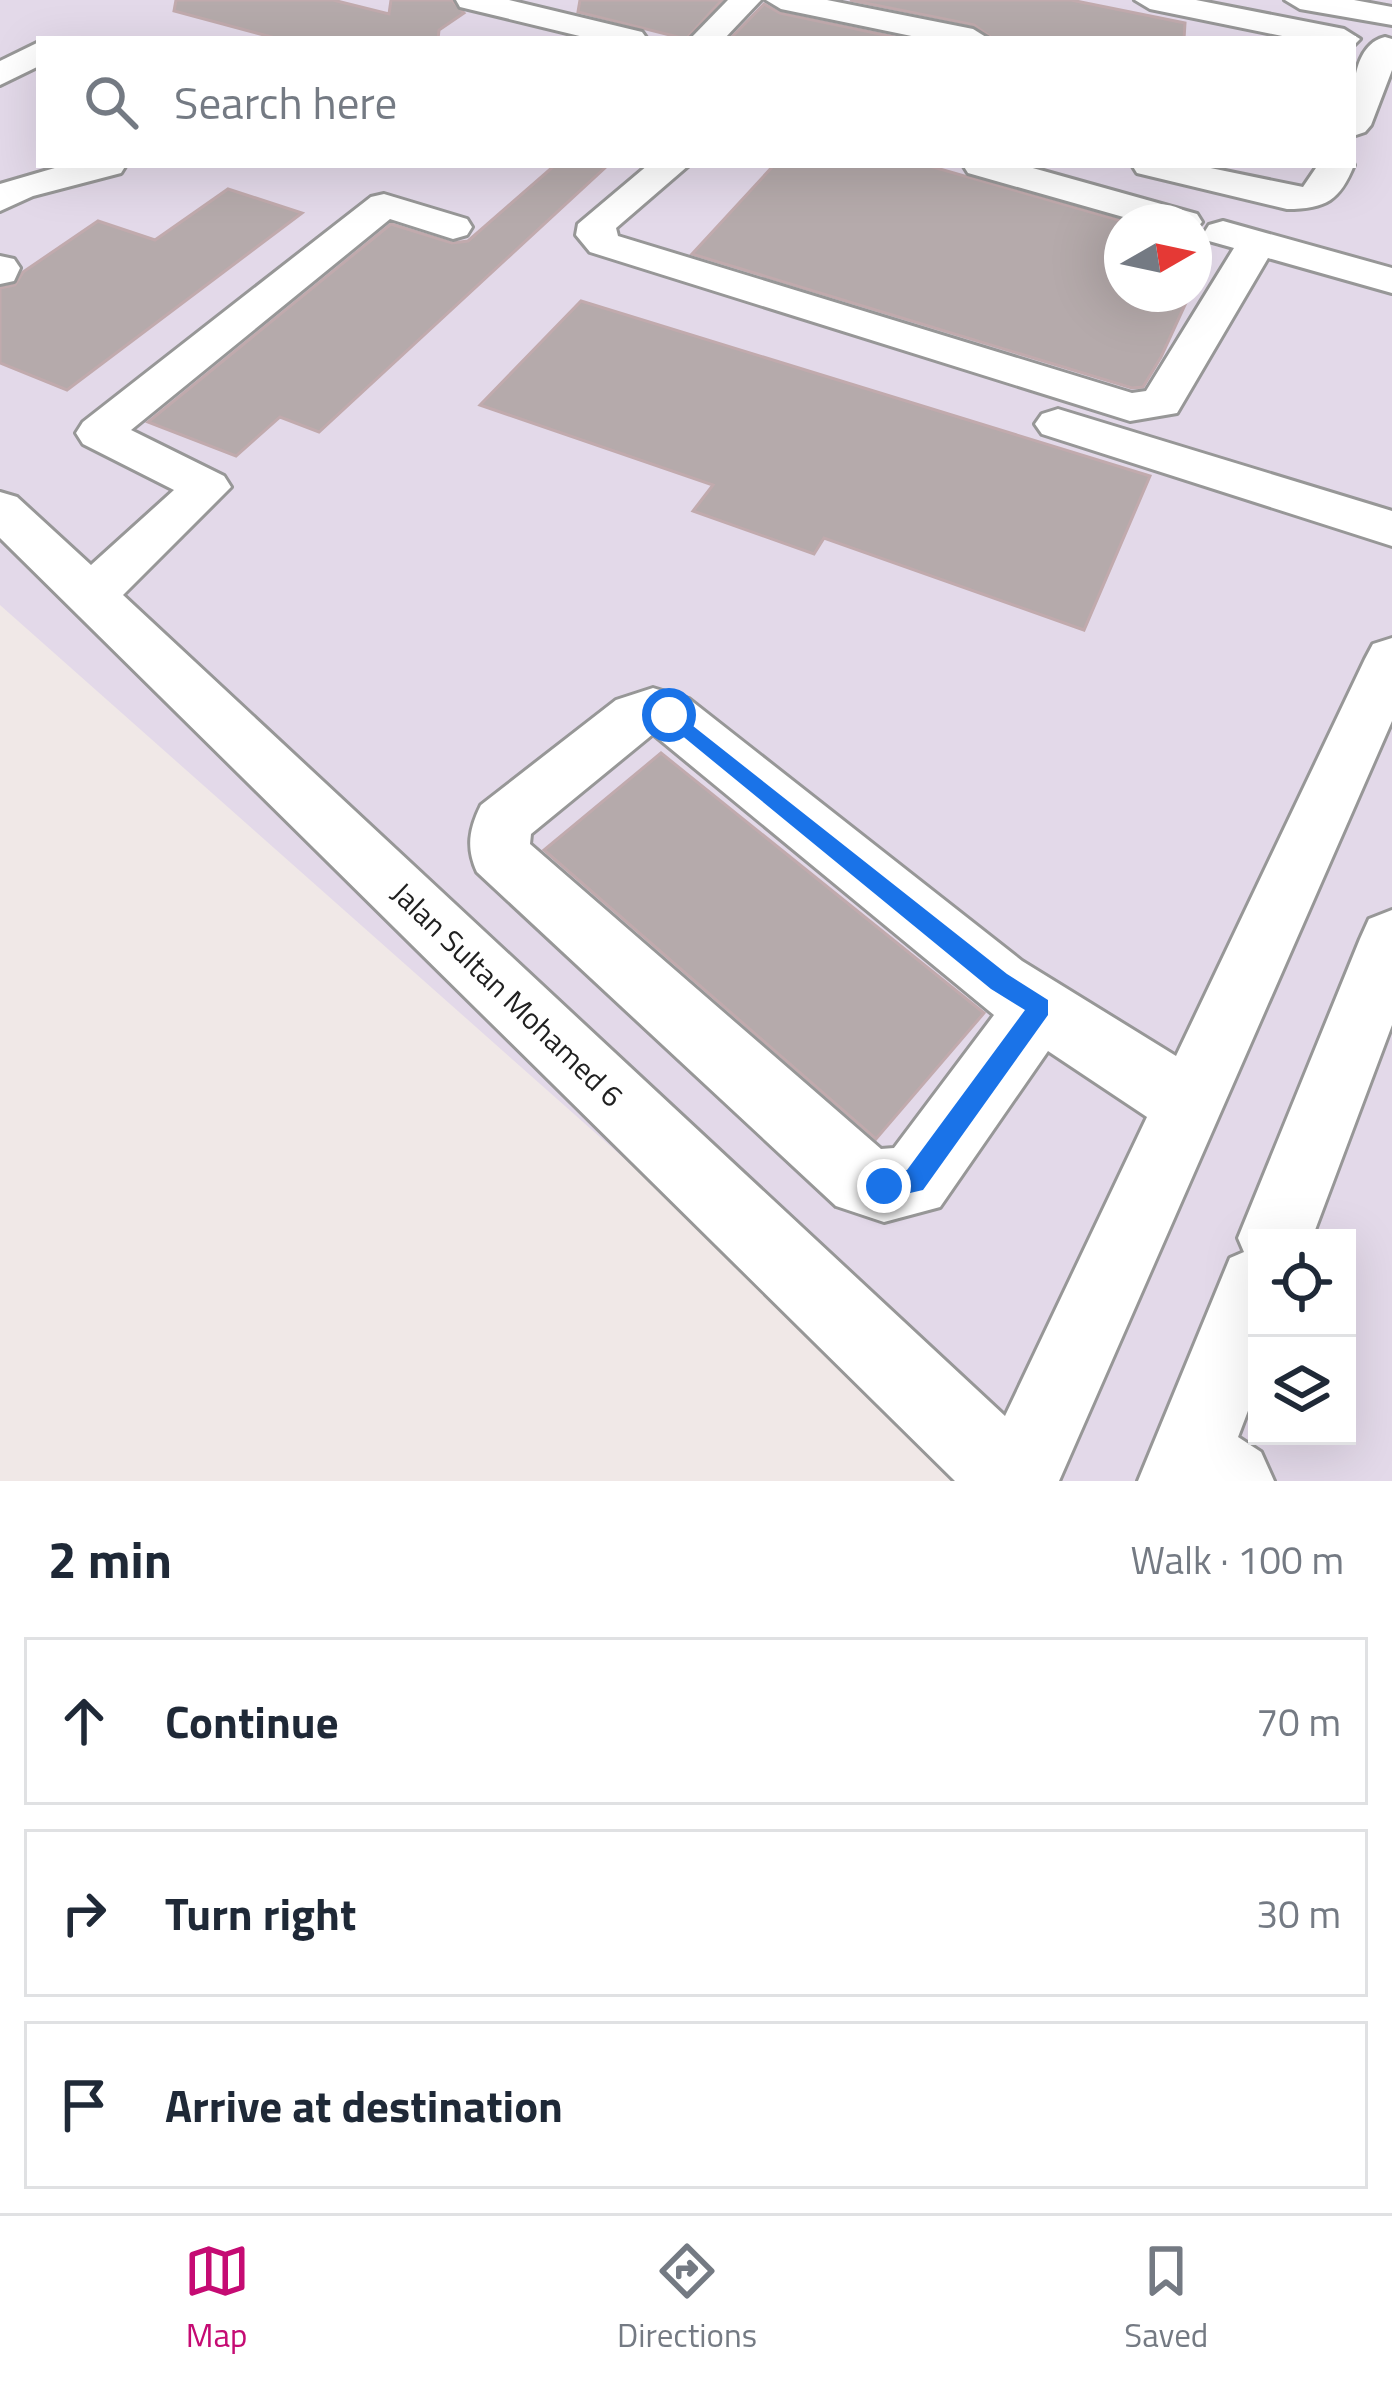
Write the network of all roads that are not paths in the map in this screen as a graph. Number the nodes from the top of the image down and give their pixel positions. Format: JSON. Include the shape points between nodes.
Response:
{"nodes":[{"id":1,"x":471,"y":0,"type":"edge"},
{"id":2,"x":746,"y":0,"type":"edge"},
{"id":3,"x":781,"y":0,"type":"edge"},
{"id":4,"x":1162,"y":1,"type":"edge"},
{"id":5,"x":1315,"y":1,"type":"edge"},
{"id":6,"x":1234,"y":28,"type":"edge"},
{"id":7,"x":620,"y":36,"type":"edge"},
{"id":8,"x":709,"y":36,"type":"edge"},
{"id":9,"x":958,"y":36,"type":"edge"},
{"id":10,"x":1313,"y":36,"type":"edge"},
{"id":11,"x":1381,"y":38,"type":"edge"},
{"id":12,"x":36,"y":54,"type":"edge"},
{"id":13,"x":0,"y":75,"type":"edge"},
{"id":14,"x":1356,"y":116,"type":"edge"},
{"id":15,"x":96,"y":168,"type":"edge"},
{"id":16,"x":667,"y":168,"type":"edge"},
{"id":17,"x":992,"y":168,"type":"edge"},
{"id":18,"x":1170,"y":168,"type":"edge"},
{"id":19,"x":1335,"y":168,"type":"edge"},
{"id":20,"x":0,"y":200,"type":"edge"},
{"id":21,"x":1120,"y":204,"type":"edge"},
{"id":22,"x":453,"y":227,"type":"dead end"},
{"id":23,"x":1212,"y":230,"type":"edge"},
{"id":24,"x":1257,"y":243,"type":"junction"},
{"id":25,"x":591,"y":277,"type":"dead end"},
{"id":26,"x":1392,"y":281,"type":"edge"},
{"id":27,"x":0,"y":509,"type":"edge"},
{"id":28,"x":1392,"y":530,"type":"edge"},
{"id":29,"x":90,"y":596,"type":"junction"},
{"id":30,"x":1392,"y":659,"type":"edge"},
{"id":31,"x":1392,"y":939,"type":"edge"},
{"id":32,"x":1040,"y":1008,"type":"junction"},
{"id":33,"x":1378,"y":1020,"type":"edge"},
{"id":34,"x":1189,"y":1104,"type":"junction"},
{"id":35,"x":1279,"y":1229,"type":"edge"},
{"id":36,"x":1248,"y":1315,"type":"edge"},
{"id":37,"x":1201,"y":1472,"type":"edge"},
{"id":38,"x":1016,"y":1481,"type":"edge"}],
"edges":[{"from":1,"to":7,"type":"street"},
{"from":2,"to":8,"type":"street"},
{"from":3,"to":9,"type":"street"},
{"from":4,"to":6,"type":"street"},
{"from":5,"to":11,"type":"street"},
{"from":6,"to":10,"type":"street"},
{"from":11,"to":14,"type":"street"},
{"from":12,"to":13,"type":"street"},
{"from":15,"to":20,"type":"street"},
{"from":16,"to":24,"type":"street","via":[[597,224],[604,244],[1130,407],[1161,403]]},
{"from":17,"to":21,"type":"street"},
{"from":18,"to":19,"type":"street","via":[[1287,198],[1325,191]]},
{"from":22,"to":29,"type":"street","via":[[384,205],[99,433],[207,487]]},
{"from":23,"to":24,"type":"street"},
{"from":24,"to":26,"type":"street"},
{"from":25,"to":28,"type":"street"},
{"from":27,"to":29,"type":"street","name":"Jalan Sultan Mohamed 6"},
{"from":29,"to":38,"type":"street","name":"Jalan Sultan Mohamed 6"},
{"from":30,"to":34,"type":"street"},
{"from":31,"to":33,"type":"street"},
{"from":32,"to":32,"type":"street","via":[[669,715],[636,716],[502,824],[499,854],[862,1180],[914,1181]]},
{"from":32,"to":34,"type":"street"},
{"from":33,"to":35,"type":"street"},
{"from":34,"to":38,"type":"street"},
{"from":36,"to":37,"type":"street"}]}
